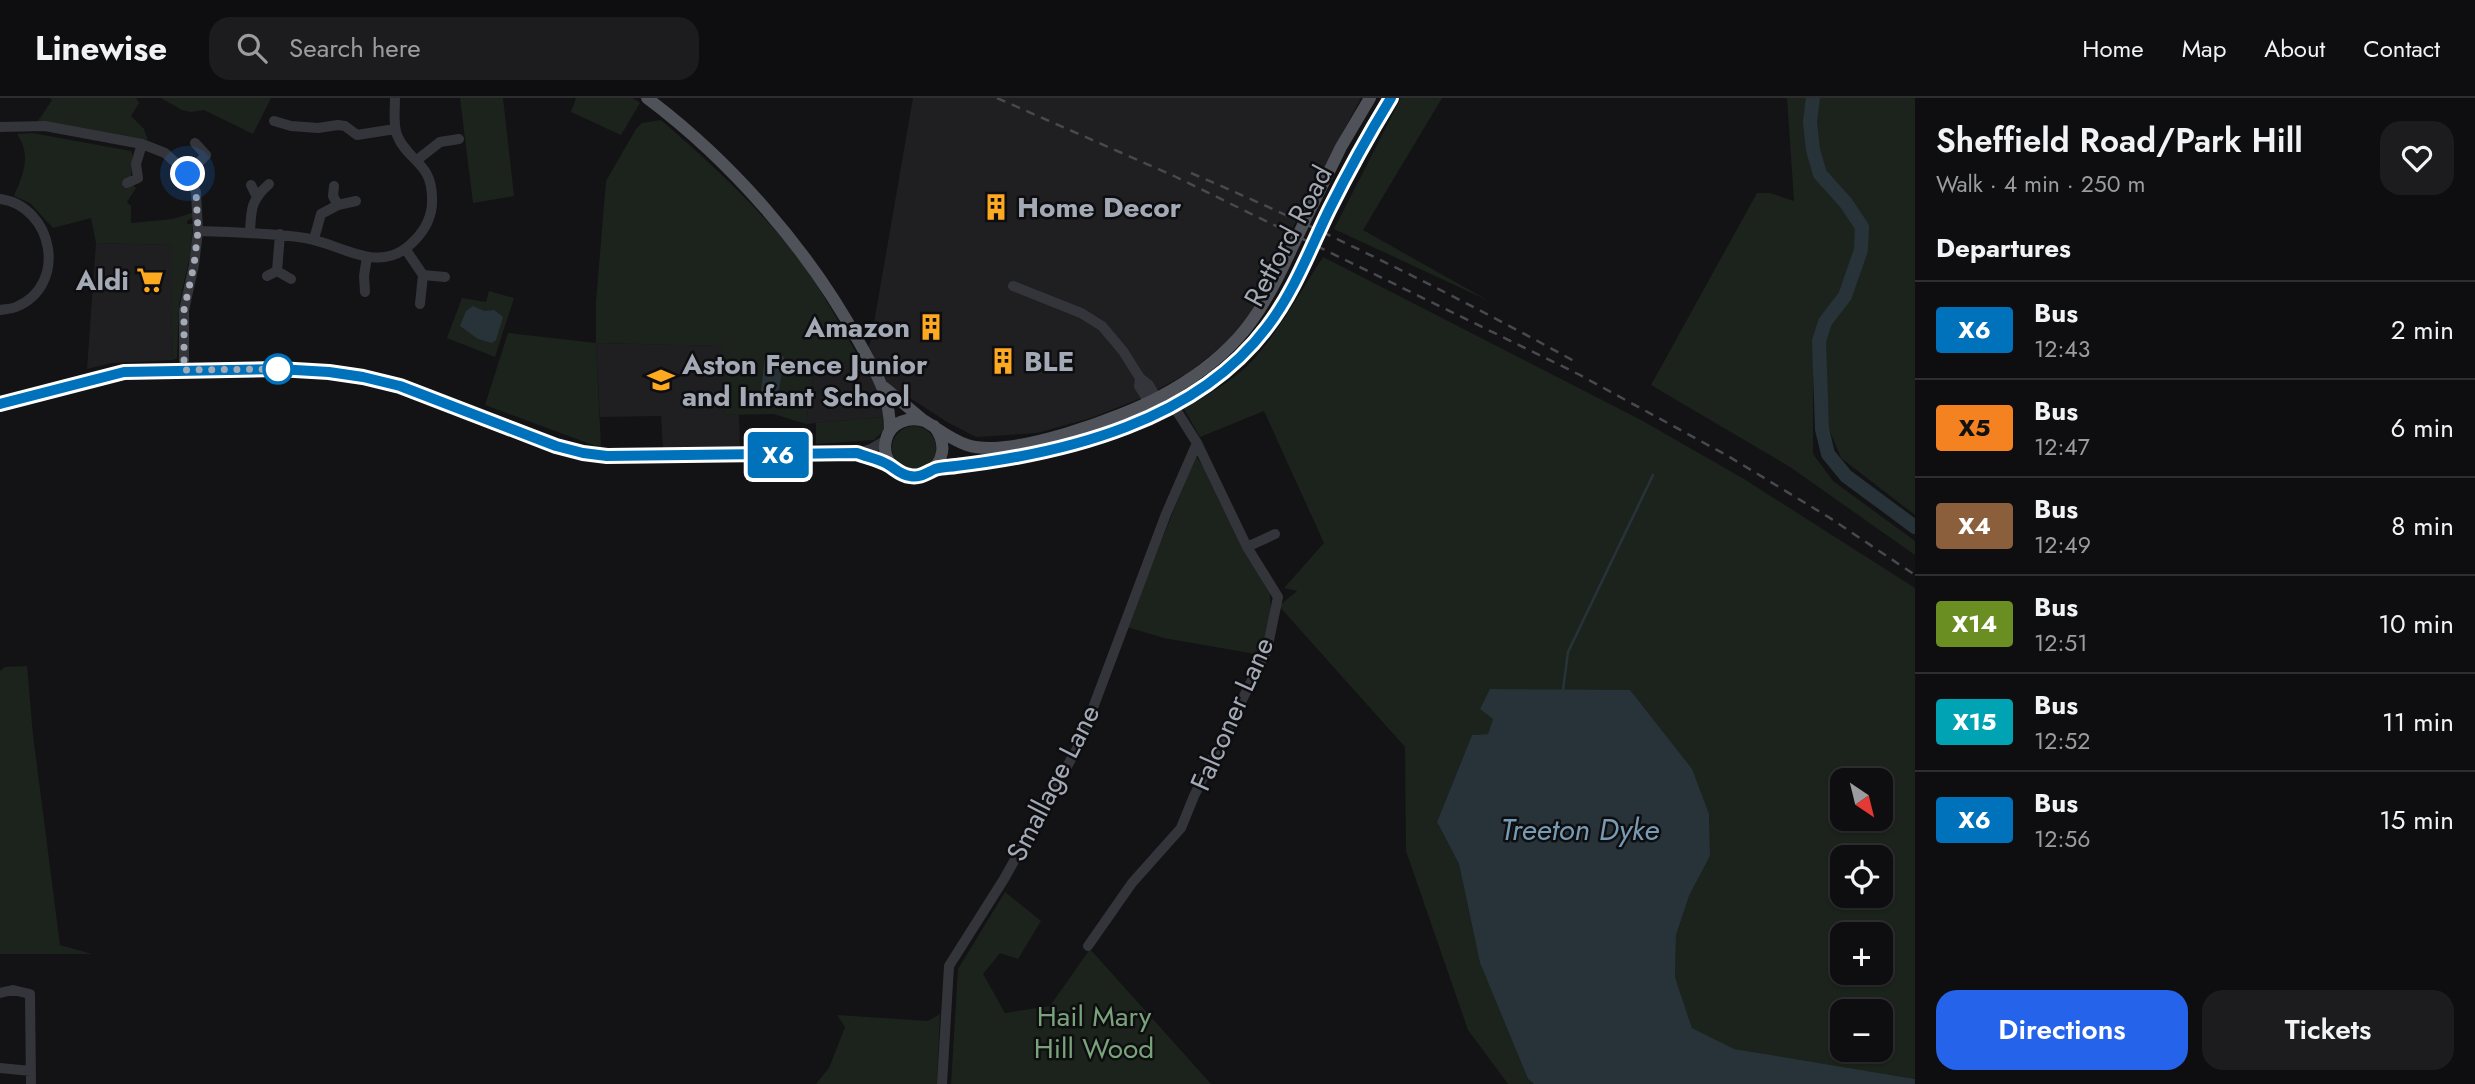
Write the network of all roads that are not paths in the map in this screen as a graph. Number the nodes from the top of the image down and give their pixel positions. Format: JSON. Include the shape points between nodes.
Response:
{"nodes":[{"id":1,"x":396,"y":98,"type":"edge"},
{"id":2,"x":648,"y":98,"type":"edge"},
{"id":3,"x":1370,"y":98,"type":"edge"},
{"id":4,"x":1391,"y":98,"type":"edge"},
{"id":5,"x":274,"y":121,"type":"dead end"},
{"id":6,"x":0,"y":127,"type":"edge"},
{"id":7,"x":395,"y":129,"type":"junction"},
{"id":8,"x":459,"y":139,"type":"dead end"},
{"id":9,"x":195,"y":143,"type":"dead end"},
{"id":10,"x":142,"y":144,"type":"junction"},
{"id":11,"x":417,"y":160,"type":"junction"},
{"id":12,"x":188,"y":174,"type":"junction"},
{"id":13,"x":127,"y":183,"type":"dead end"},
{"id":14,"x":269,"y":184,"type":"dead end"},
{"id":15,"x":334,"y":186,"type":"dead end"},
{"id":16,"x":0,"y":199,"type":"edge"},
{"id":17,"x":356,"y":201,"type":"dead end"},
{"id":18,"x":338,"y":205,"type":"junction"},
{"id":19,"x":198,"y":231,"type":"junction"},
{"id":20,"x":250,"y":232,"type":"junction"},
{"id":21,"x":280,"y":234,"type":"junction"},
{"id":22,"x":314,"y":239,"type":"junction"},
{"id":23,"x":406,"y":250,"type":"junction"},
{"id":24,"x":367,"y":257,"type":"junction"},
{"id":25,"x":422,"y":275,"type":"junction"},
{"id":26,"x":445,"y":277,"type":"dead end"},
{"id":27,"x":291,"y":279,"type":"dead end"},
{"id":28,"x":1013,"y":286,"type":"dead end"},
{"id":29,"x":365,"y":292,"type":"dead end"},
{"id":30,"x":420,"y":304,"type":"dead end"},
{"id":31,"x":0,"y":310,"type":"edge"},
{"id":32,"x":184,"y":370,"type":"junction"},
{"id":33,"x":884,"y":387,"type":"junction"},
{"id":34,"x":1161,"y":402,"type":"junction"},
{"id":35,"x":0,"y":404,"type":"edge"},
{"id":36,"x":930,"y":424,"type":"junction"},
{"id":37,"x":888,"y":435,"type":"junction"},
{"id":38,"x":1197,"y":443,"type":"junction"},
{"id":39,"x":857,"y":453,"type":"junction"},
{"id":40,"x":891,"y":465,"type":"junction"},
{"id":41,"x":933,"y":469,"type":"junction"},
{"id":42,"x":1275,"y":534,"type":"dead end"},
{"id":43,"x":1247,"y":547,"type":"junction"},
{"id":44,"x":1088,"y":946,"type":"dead end"},
{"id":45,"x":0,"y":993,"type":"edge"},
{"id":46,"x":0,"y":1068,"type":"edge"},
{"id":47,"x":31,"y":1071,"type":"junction"},
{"id":48,"x":31,"y":1084,"type":"edge"},
{"id":49,"x":942,"y":1084,"type":"edge"}],
"edges":[{"from":1,"to":7,"type":"street"},
{"from":2,"to":33,"type":"main road","name":"Retford Road","via":[[718,159],[783,229],[849,322]]},
{"from":3,"to":34,"type":"main road","name":"Retford Road","bridge":true,"via":[[1266,299],[1238,338]]},
{"from":4,"to":34,"type":"main road","name":"Retford Road","bridge":true,"via":[[1285,301],[1248,350],[1214,379]]},
{"from":5,"to":7,"type":"street","via":[[318,128],[345,126],[357,135]]},
{"from":6,"to":10,"type":"street","via":[[45,126]]},
{"from":7,"to":11,"type":"street"},
{"from":8,"to":11,"type":"street","via":[[440,142]]},
{"from":9,"to":12,"type":"street","via":[[206,155]]},
{"from":10,"to":12,"type":"street","via":[[165,153]]},
{"from":10,"to":13,"type":"street","via":[[136,164],[138,178]]},
{"from":11,"to":23,"type":"street","via":[[430,179],[432,210],[422,233]]},
{"from":12,"to":19,"type":"street","via":[[196,192]]},
{"from":14,"to":20,"type":"street","via":[[254,190]]},
{"from":15,"to":18,"type":"street"},
{"from":16,"to":31,"type":"street","via":[[25,207],[38,220],[50,260],[33,295],[16,307]]},
{"from":17,"to":18,"type":"street"},
{"from":18,"to":22,"type":"street","via":[[321,214]]},
{"from":19,"to":20,"type":"street"},
{"from":19,"to":32,"type":"street","via":[[184,310]]},
{"from":20,"to":21,"type":"street"},
{"from":21,"to":22,"type":"street"},
{"from":21,"to":27,"type":"street","via":[[272,274]]},
{"from":22,"to":24,"type":"street"},
{"from":23,"to":24,"type":"street","via":[[388,257]]},
{"from":23,"to":25,"type":"street"},
{"from":24,"to":29,"type":"street"},
{"from":25,"to":26,"type":"street"},
{"from":25,"to":30,"type":"street"},
{"from":28,"to":34,"type":"street","name":"Falconer Lane","via":[[1102,326],[1124,351],[1140,378],[1139,386]]},
{"from":32,"to":35,"type":"street","via":[[124,372]]},
{"from":32,"to":39,"type":"street","via":[[278,369],[363,377],[400,386],[556,446],[607,456]]},
{"from":33,"to":36,"type":"main road","name":"Retford Road"},
{"from":33,"to":37,"type":"main road","name":"Retford Road","via":[[890,414]]},
{"from":34,"to":36,"type":"main road","name":"Retford Road","via":[[1003,447],[967,445]]},
{"from":34,"to":38,"type":"street","name":"Falconer Lane"},
{"from":34,"to":41,"type":"main road","name":"Retford Road","via":[[1093,438],[1008,459]]},
{"from":36,"to":37,"type":"main road","via":[[902,421]]},
{"from":36,"to":41,"type":"main road","via":[[939,433],[943,448]]},
{"from":37,"to":39,"type":"street","via":[[872,449]]},
{"from":37,"to":40,"type":"main road","via":[[885,449]]},
{"from":38,"to":43,"type":"street","name":"Falconer Lane"},
{"from":38,"to":49,"type":"street","name":"Smallage Lane","via":[[1079,745],[949,966]]},
{"from":39,"to":40,"type":"street"},
{"from":40,"to":41,"type":"main road","via":[[911,477]]},
{"from":42,"to":43,"type":"street"},
{"from":43,"to":44,"type":"street","name":"Falconer Lane","via":[[1278,594],[1267,650],[1181,828],[1132,883]]},
{"from":45,"to":47,"type":"street","via":[[30,994]]},
{"from":46,"to":47,"type":"street"},
{"from":47,"to":48,"type":"street"}]}
